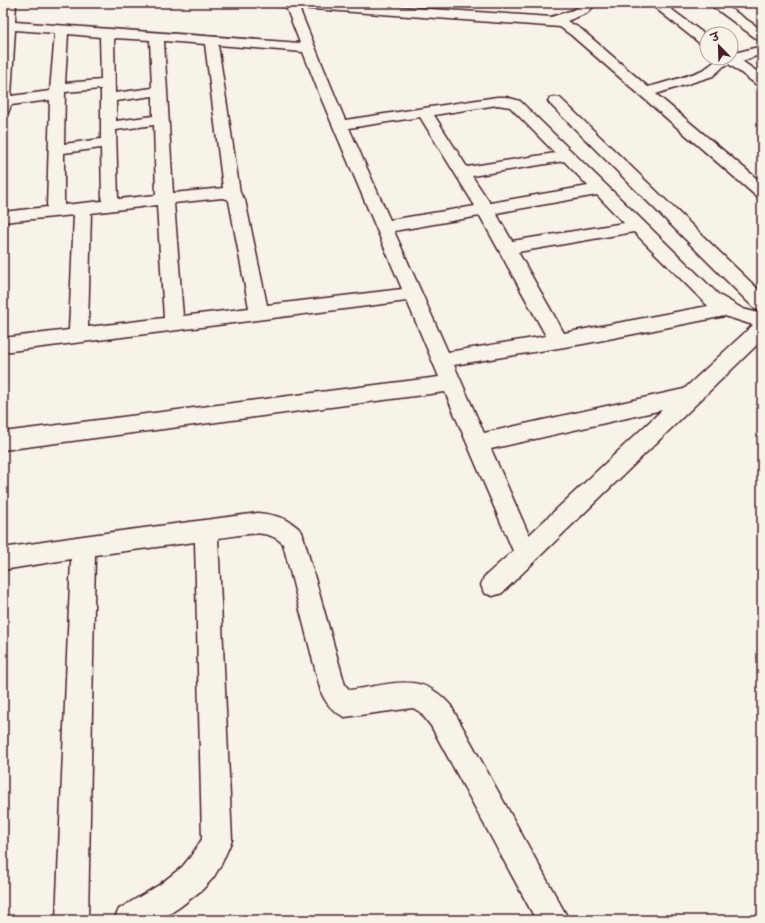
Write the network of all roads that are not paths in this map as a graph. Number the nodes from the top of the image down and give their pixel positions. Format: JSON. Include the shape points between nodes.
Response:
{"nodes":[{"id":1,"x":10,"y":3,"type":"edge"},
{"id":2,"x":288,"y":3,"type":"edge"},
{"id":3,"x":488,"y":3,"type":"edge"},
{"id":4,"x":591,"y":3,"type":"edge"},
{"id":5,"x":655,"y":3,"type":"edge"},
{"id":6,"x":714,"y":3,"type":"edge"},
{"id":7,"x":352,"y":5,"type":"edge"},
{"id":8,"x":391,"y":7,"type":"edge"},
{"id":9,"x":443,"y":9,"type":"edge"},
{"id":10,"x":497,"y":18,"type":"junction"},
{"id":11,"x":551,"y":22,"type":"junction"},
{"id":12,"x":9,"y":26,"type":"junction"},
{"id":13,"x":62,"y":30,"type":"junction"},
{"id":14,"x":107,"y":34,"type":"junction"},
{"id":15,"x":699,"y":36,"type":"edge"},
{"id":16,"x":762,"y":36,"type":"edge"},
{"id":17,"x":157,"y":37,"type":"junction"},
{"id":18,"x":211,"y":41,"type":"junction"},
{"id":19,"x":308,"y":48,"type":"junction"},
{"id":20,"x":762,"y":50,"type":"edge"},
{"id":21,"x":739,"y":56,"type":"edge"},
{"id":22,"x":5,"y":60,"type":"edge"},
{"id":23,"x":739,"y":65,"type":"edge"},
{"id":24,"x":716,"y":66,"type":"edge"},
{"id":25,"x":762,"y":82,"type":"edge"},
{"id":26,"x":108,"y":91,"type":"junction"},
{"id":27,"x":160,"y":91,"type":"junction"},
{"id":28,"x":57,"y":92,"type":"junction"},
{"id":29,"x":646,"y":92,"type":"junction"},
{"id":30,"x":4,"y":99,"type":"edge"},
{"id":31,"x":555,"y":101,"type":"dead end"},
{"id":32,"x":424,"y":112,"type":"junction"},
{"id":33,"x":161,"y":120,"type":"junction"},
{"id":34,"x":340,"y":125,"type":"junction"},
{"id":35,"x":109,"y":126,"type":"junction"},
{"id":36,"x":109,"y":142,"type":"junction"},
{"id":37,"x":55,"y":150,"type":"junction"},
{"id":38,"x":568,"y":156,"type":"junction"},
{"id":39,"x":462,"y":173,"type":"junction"},
{"id":40,"x":601,"y":189,"type":"junction"},
{"id":41,"x":762,"y":192,"type":"edge"},
{"id":42,"x":232,"y":194,"type":"junction"},
{"id":43,"x":165,"y":199,"type":"junction"},
{"id":44,"x":110,"y":205,"type":"junction"},
{"id":45,"x":83,"y":208,"type":"junction"},
{"id":46,"x":485,"y":209,"type":"junction"},
{"id":47,"x":55,"y":211,"type":"junction"},
{"id":48,"x":3,"y":217,"type":"edge"},
{"id":49,"x":384,"y":226,"type":"junction"},
{"id":50,"x":638,"y":226,"type":"junction"},
{"id":51,"x":507,"y":248,"type":"junction"},
{"id":52,"x":413,"y":294,"type":"junction"},
{"id":53,"x":762,"y":304,"type":"edge"},
{"id":54,"x":726,"y":309,"type":"junction"},
{"id":55,"x":259,"y":314,"type":"junction"},
{"id":56,"x":762,"y":321,"type":"edge"},
{"id":57,"x":174,"y":324,"type":"junction"},
{"id":58,"x":762,"y":328,"type":"edge"},
{"id":59,"x":78,"y":336,"type":"junction"},
{"id":60,"x":559,"y":341,"type":"junction"},
{"id":61,"x":3,"y":345,"type":"edge"},
{"id":62,"x":442,"y":360,"type":"junction"},
{"id":63,"x":452,"y":383,"type":"junction"},
{"id":64,"x":691,"y":396,"type":"junction"},
{"id":65,"x":3,"y":441,"type":"edge"},
{"id":66,"x":477,"y":443,"type":"junction"},
{"id":67,"x":206,"y":530,"type":"junction"},
{"id":68,"x":83,"y":546,"type":"junction"},
{"id":69,"x":526,"y":554,"type":"junction"},
{"id":70,"x":3,"y":559,"type":"edge"},
{"id":71,"x":493,"y":585,"type":"dead end"},
{"id":72,"x":72,"y":920,"type":"edge"},
{"id":73,"x":130,"y":920,"type":"edge"},
{"id":74,"x":553,"y":920,"type":"edge"}],
"edges":[{"from":1,"to":12,"type":"street"},
{"from":2,"to":7,"type":"street"},
{"from":2,"to":19,"type":"street"},
{"from":3,"to":10,"type":"street"},
{"from":4,"to":11,"type":"street","via":[[586,9]]},
{"from":5,"to":15,"type":"street"},
{"from":6,"to":16,"type":"street"},
{"from":7,"to":8,"type":"street"},
{"from":8,"to":9,"type":"street"},
{"from":9,"to":10,"type":"street"},
{"from":10,"to":11,"type":"street"},
{"from":11,"to":29,"type":"street","via":[[564,24],[576,32]]},
{"from":12,"to":13,"type":"street"},
{"from":12,"to":22,"type":"street"},
{"from":13,"to":14,"type":"street"},
{"from":13,"to":28,"type":"street"},
{"from":14,"to":17,"type":"street"},
{"from":14,"to":26,"type":"street"},
{"from":17,"to":18,"type":"street"},
{"from":17,"to":27,"type":"street"},
{"from":18,"to":19,"type":"street"},
{"from":18,"to":42,"type":"street"},
{"from":19,"to":34,"type":"street"},
{"from":20,"to":21,"type":"street"},
{"from":22,"to":30,"type":"street"},
{"from":23,"to":25,"type":"street"},
{"from":24,"to":29,"type":"street","via":[[708,73]]},
{"from":26,"to":27,"type":"street"},
{"from":26,"to":28,"type":"street"},
{"from":26,"to":35,"type":"street"},
{"from":27,"to":33,"type":"street"},
{"from":28,"to":30,"type":"street"},
{"from":28,"to":37,"type":"street"},
{"from":29,"to":41,"type":"street"},
{"from":31,"to":53,"type":"street"},
{"from":32,"to":34,"type":"street"},
{"from":32,"to":38,"type":"street","via":[[497,101],[511,102]]},
{"from":32,"to":39,"type":"street"},
{"from":33,"to":35,"type":"street"},
{"from":33,"to":43,"type":"street"},
{"from":34,"to":49,"type":"street"},
{"from":35,"to":36,"type":"street"},
{"from":36,"to":37,"type":"street"},
{"from":36,"to":44,"type":"street"},
{"from":37,"to":47,"type":"street"},
{"from":38,"to":39,"type":"street"},
{"from":38,"to":40,"type":"street"},
{"from":39,"to":46,"type":"street"},
{"from":40,"to":46,"type":"street"},
{"from":40,"to":50,"type":"street"},
{"from":42,"to":43,"type":"street"},
{"from":42,"to":55,"type":"street","via":[[237,200]]},
{"from":43,"to":44,"type":"street"},
{"from":43,"to":57,"type":"street"},
{"from":44,"to":45,"type":"street"},
{"from":45,"to":47,"type":"street"},
{"from":45,"to":59,"type":"street"},
{"from":46,"to":49,"type":"street"},
{"from":46,"to":51,"type":"street"},
{"from":47,"to":48,"type":"street"},
{"from":49,"to":52,"type":"street"},
{"from":50,"to":51,"type":"street"},
{"from":50,"to":54,"type":"street","via":[[712,300]]},
{"from":51,"to":60,"type":"street"},
{"from":52,"to":55,"type":"street"},
{"from":52,"to":62,"type":"street"},
{"from":54,"to":56,"type":"street"},
{"from":54,"to":60,"type":"street"},
{"from":55,"to":57,"type":"street"},
{"from":57,"to":59,"type":"street"},
{"from":58,"to":64,"type":"street"},
{"from":59,"to":61,"type":"street"},
{"from":60,"to":62,"type":"street"},
{"from":62,"to":63,"type":"street"},
{"from":63,"to":65,"type":"street"},
{"from":63,"to":66,"type":"street"},
{"from":64,"to":66,"type":"street"},
{"from":64,"to":69,"type":"street"},
{"from":66,"to":69,"type":"street"},
{"from":67,"to":68,"type":"street"},
{"from":67,"to":73,"type":"street","via":[[217,840],[201,871],[180,891]]},
{"from":67,"to":74,"type":"street","via":[[258,523],[278,525],[286,530],[294,539],[334,692],[345,704],[413,695],[421,695],[428,700],[441,716]]},
{"from":68,"to":70,"type":"street"},
{"from":68,"to":72,"type":"street"},
{"from":69,"to":71,"type":"street"}]}
